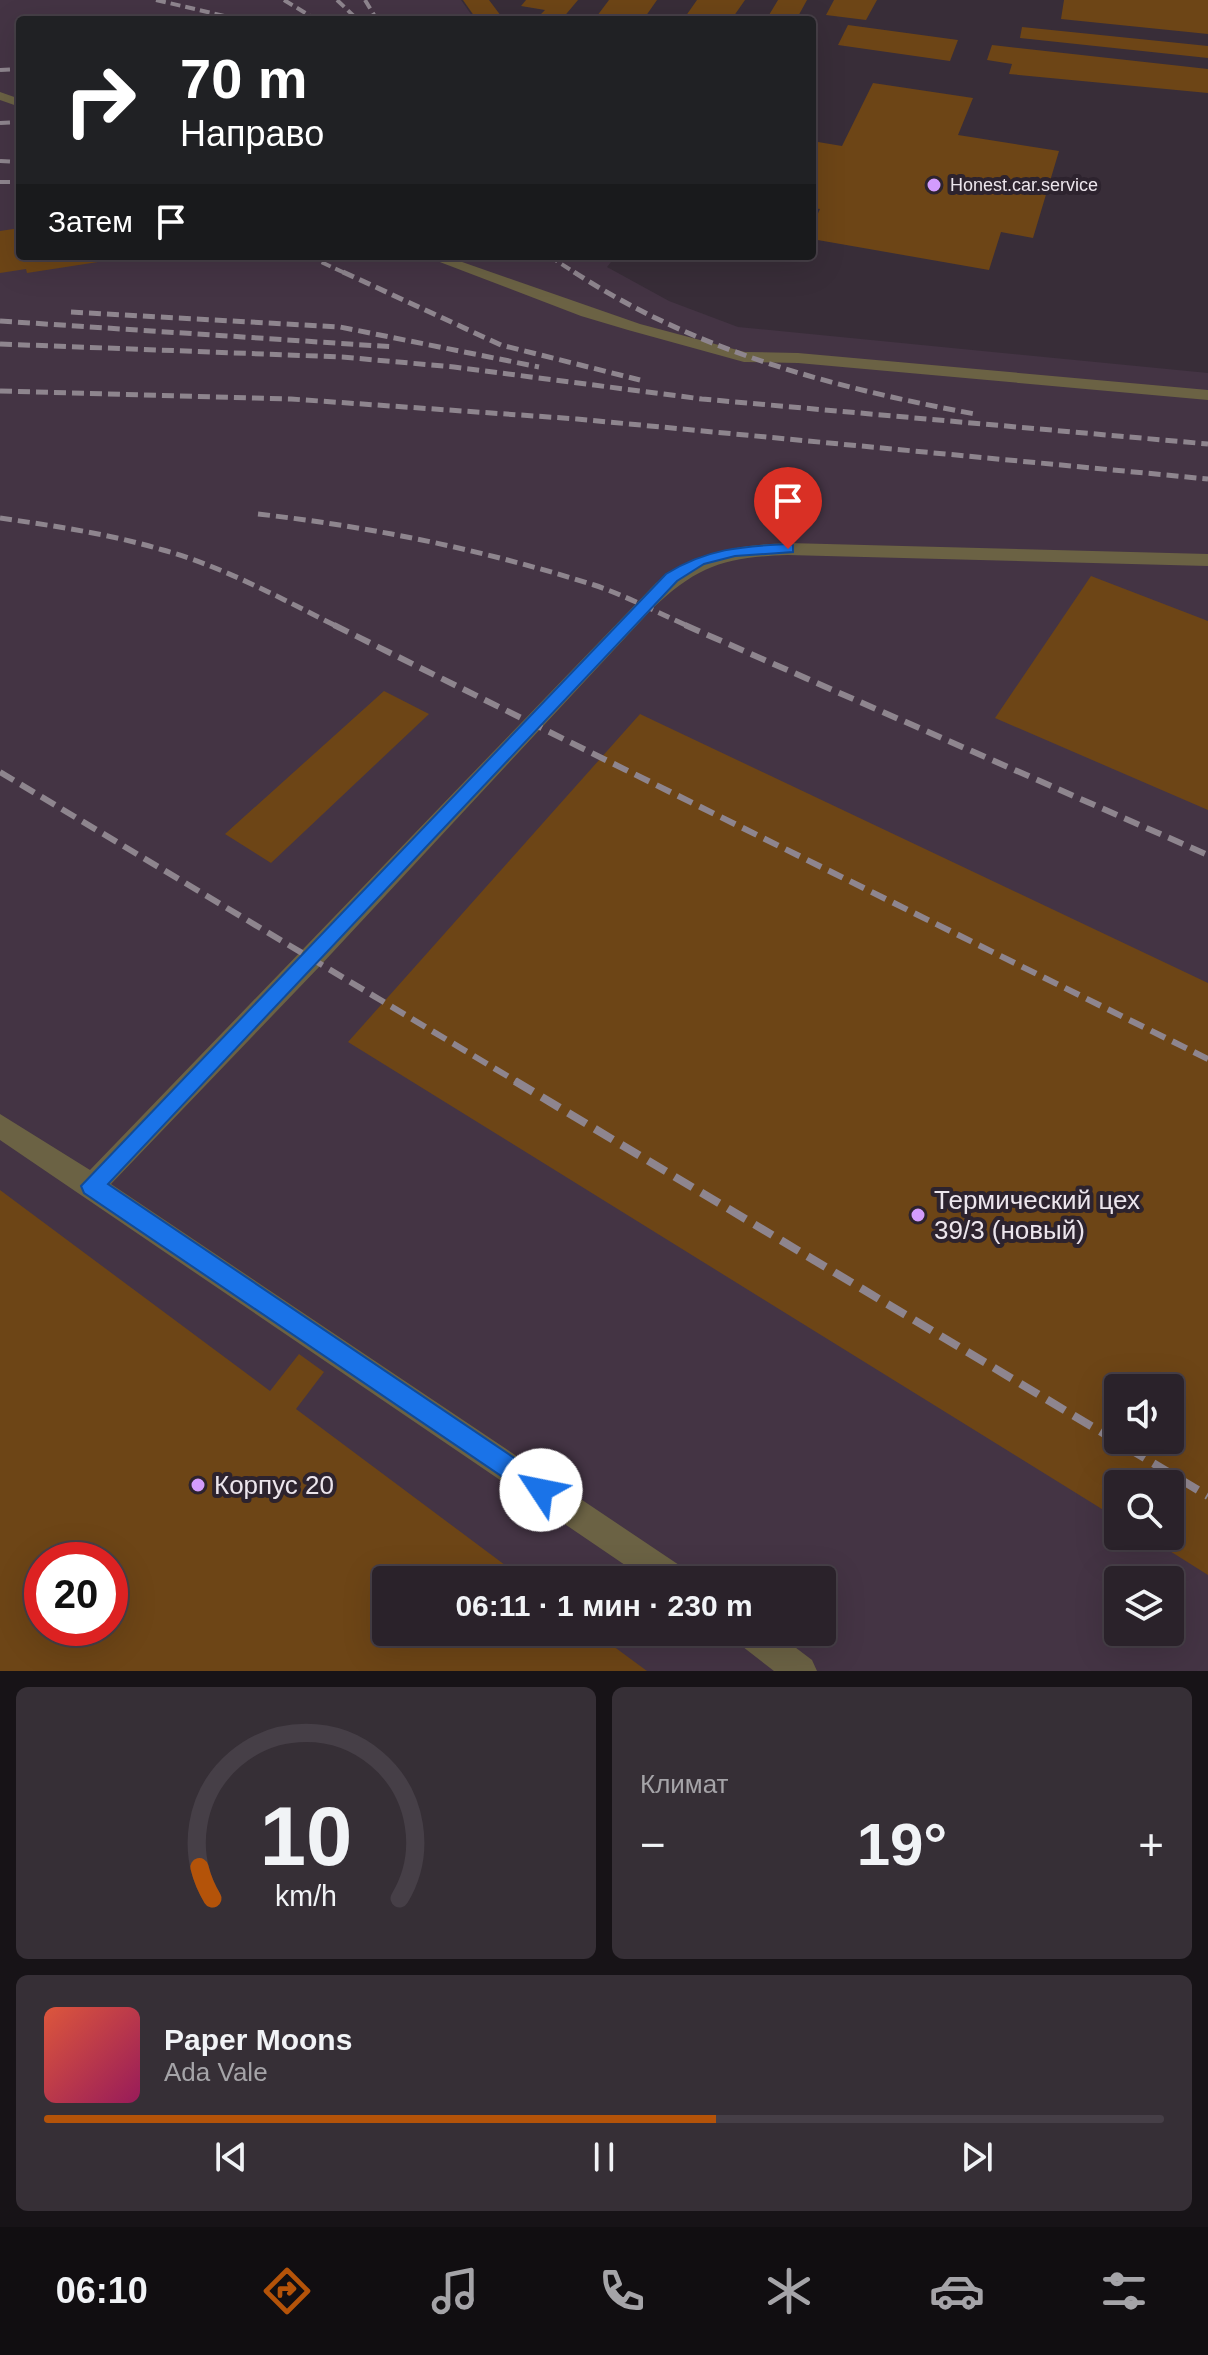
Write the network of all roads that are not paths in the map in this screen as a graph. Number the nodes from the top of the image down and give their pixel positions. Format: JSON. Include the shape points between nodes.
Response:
{"nodes":[{"id":1,"x":442,"y":260,"type":"edge"},
{"id":2,"x":1208,"y":395,"type":"edge"},
{"id":3,"x":1208,"y":560,"type":"edge"},
{"id":4,"x":0,"y":1126,"type":"edge"},
{"id":5,"x":92,"y":1186,"type":"junction"},
{"id":6,"x":653,"y":1566,"type":"edge"},
{"id":7,"x":768,"y":1646,"type":"edge"},
{"id":8,"x":801,"y":1671,"type":"edge"}],
"edges":[{"from":1,"to":2,"type":"lane","via":[[586,313],[744,357]]},
{"from":3,"to":5,"type":"lane","via":[[788,549],[735,551],[698,561],[645,604]]},
{"from":4,"to":5,"type":"lane"},
{"from":5,"to":6,"type":"lane"},
{"from":7,"to":8,"type":"lane"}]}
